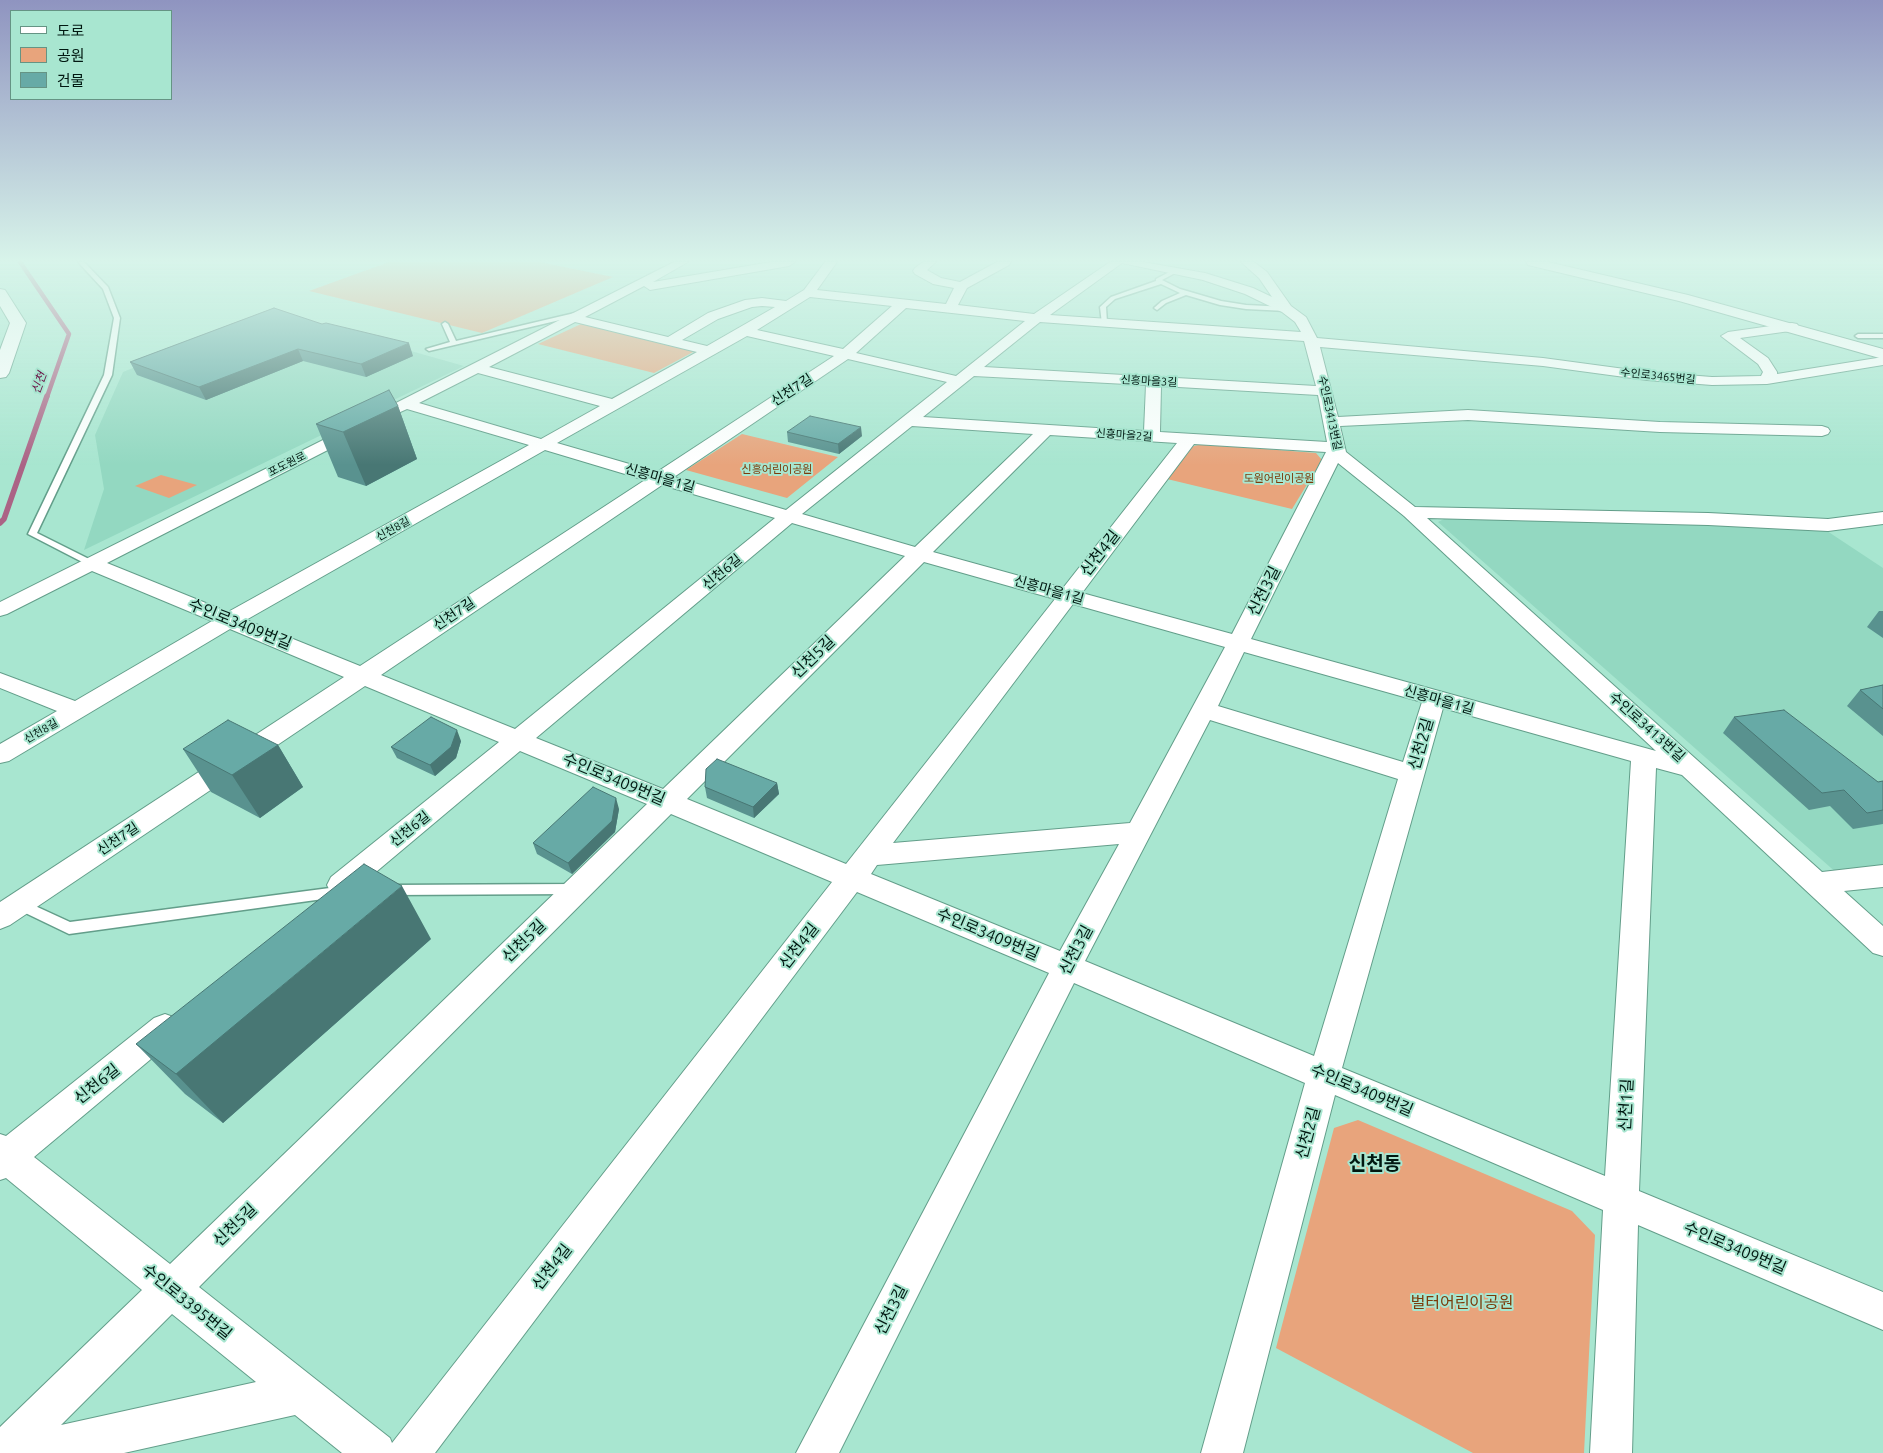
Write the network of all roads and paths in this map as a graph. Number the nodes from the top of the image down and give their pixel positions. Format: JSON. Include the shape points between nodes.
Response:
{"nodes":[{"id":1,"x":15,"y":330,"type":"edge"},
{"id":2,"x":114,"y":330,"type":"edge"},
{"id":3,"x":447,"y":330,"type":"edge"},
{"id":4,"x":514,"y":330,"type":"edge"},
{"id":5,"x":549,"y":330,"type":"edge"},
{"id":6,"x":628,"y":330,"type":"edge"},
{"id":7,"x":690,"y":330,"type":"edge"},
{"id":8,"x":873,"y":330,"type":"edge"},
{"id":9,"x":1023,"y":330,"type":"edge"},
{"id":10,"x":1187,"y":330,"type":"edge"},
{"id":11,"x":1306,"y":330,"type":"edge"},
{"id":12,"x":1772,"y":330,"type":"edge"},
{"id":13,"x":1801,"y":330,"type":"edge"},
{"id":14,"x":1835,"y":330,"type":"edge"},
{"id":15,"x":744,"y":331,"type":"joint"},
{"id":16,"x":1858,"y":336,"type":"junction"},
{"id":17,"x":1883,"y":336,"type":"edge"},
{"id":18,"x":1311,"y":340,"type":"junction"},
{"id":19,"x":671,"y":341,"type":"junction"},
{"id":20,"x":454,"y":343,"type":"junction"},
{"id":21,"x":1883,"y":343,"type":"edge"},
{"id":22,"x":430,"y":349,"type":"dead end"},
{"id":23,"x":709,"y":351,"type":"junction"},
{"id":24,"x":1883,"y":354,"type":"edge"},
{"id":25,"x":845,"y":355,"type":"junction"},
{"id":26,"x":1883,"y":361,"type":"edge"},
{"id":27,"x":476,"y":368,"type":"junction"},
{"id":28,"x":0,"y":372,"type":"edge"},
{"id":29,"x":966,"y":376,"type":"junction"},
{"id":30,"x":1768,"y":380,"type":"junction"},
{"id":31,"x":1154,"y":382,"type":"junction"},
{"id":32,"x":1325,"y":391,"type":"junction"},
{"id":33,"x":406,"y":404,"type":"junction"},
{"id":34,"x":615,"y":405,"type":"junction"},
{"id":35,"x":911,"y":421,"type":"junction"},
{"id":36,"x":1046,"y":430,"type":"junction"},
{"id":37,"x":1822,"y":431,"type":"dead end"},
{"id":38,"x":1334,"y":435,"type":"junction"},
{"id":39,"x":1152,"y":436,"type":"junction"},
{"id":40,"x":1189,"y":439,"type":"junction"},
{"id":41,"x":545,"y":445,"type":"junction"},
{"id":42,"x":658,"y":478,"type":"junction"},
{"id":43,"x":1410,"y":512,"type":"junction"},
{"id":44,"x":790,"y":516,"type":"junction"},
{"id":45,"x":1883,"y":518,"type":"edge"},
{"id":46,"x":918,"y":554,"type":"junction"},
{"id":47,"x":90,"y":562,"type":"junction"},
{"id":48,"x":1068,"y":595,"type":"junction"},
{"id":49,"x":0,"y":610,"type":"edge"},
{"id":50,"x":230,"y":620,"type":"junction"},
{"id":51,"x":1238,"y":642,"type":"junction"},
{"id":52,"x":363,"y":675,"type":"junction"},
{"id":53,"x":0,"y":680,"type":"edge"},
{"id":54,"x":1434,"y":699,"type":"junction"},
{"id":55,"x":77,"y":710,"type":"junction"},
{"id":56,"x":1204,"y":710,"type":"junction"},
{"id":57,"x":520,"y":739,"type":"junction"},
{"id":58,"x":0,"y":755,"type":"edge"},
{"id":59,"x":1644,"y":756,"type":"junction"},
{"id":60,"x":1694,"y":770,"type":"junction"},
{"id":61,"x":1412,"y":774,"type":"junction"},
{"id":62,"x":667,"y":801,"type":"junction"},
{"id":63,"x":1140,"y":832,"type":"junction"},
{"id":64,"x":859,"y":867,"type":"junction"},
{"id":65,"x":1883,"y":876,"type":"edge"},
{"id":66,"x":1817,"y":883,"type":"junction"},
{"id":67,"x":577,"y":889,"type":"junction"},
{"id":68,"x":344,"y":890,"type":"junction"},
{"id":69,"x":373,"y":890,"type":"edge"},
{"id":70,"x":20,"y":904,"type":"junction"},
{"id":71,"x":0,"y":917,"type":"edge"},
{"id":72,"x":296,"y":922,"type":"edge"},
{"id":73,"x":1883,"y":944,"type":"edge"},
{"id":74,"x":1067,"y":967,"type":"junction"},
{"id":75,"x":182,"y":1014,"type":"edge"},
{"id":76,"x":1324,"y":1074,"type":"junction"},
{"id":77,"x":3,"y":1157,"type":"edge"},
{"id":78,"x":1621,"y":1199,"type":"junction"},
{"id":79,"x":171,"y":1288,"type":"junction"},
{"id":80,"x":1883,"y":1311,"type":"edge"},
{"id":81,"x":300,"y":1393,"type":"junction"},
{"id":82,"x":3,"y":1453,"type":"edge"},
{"id":83,"x":30,"y":1453,"type":"edge"},
{"id":84,"x":375,"y":1453,"type":"edge"},
{"id":85,"x":409,"y":1453,"type":"edge"},
{"id":86,"x":817,"y":1453,"type":"edge"},
{"id":87,"x":1222,"y":1453,"type":"edge"},
{"id":88,"x":1611,"y":1453,"type":"edge"}],
"edges":[{"from":1,"to":28,"type":"main road"},
{"from":2,"to":47,"type":"lane","via":[[108,374],[32,534]]},
{"from":3,"to":20,"type":"lane"},
{"from":4,"to":20,"type":"lane"},
{"from":5,"to":27,"type":"street","name":"포도원로"},
{"from":6,"to":19,"type":"street"},
{"from":7,"to":19,"type":"street"},
{"from":8,"to":25,"type":"street","name":"신천7길"},
{"from":9,"to":29,"type":"street","name":"신천6길"},
{"from":10,"to":18,"type":"street","name":"수인로3465번길"},
{"from":11,"to":18,"type":"street","name":"수인로3413번길"},
{"from":12,"to":30,"type":"street","via":[[1728,336],[1763,361],[1770,372]]},
{"from":13,"to":24,"type":"main road"},
{"from":14,"to":16,"type":"main road"},
{"from":15,"to":23,"type":"street","name":"신천8길"},
{"from":15,"to":25,"type":"street","name":"신흥마을3길"},
{"from":16,"to":17,"type":"lane"},
{"from":16,"to":21,"type":"main road"},
{"from":18,"to":30,"type":"street","name":"수인로3465번길","via":[[1543,362],[1679,380]]},
{"from":18,"to":32,"type":"street","name":"수인로3413번길"},
{"from":19,"to":23,"type":"street"},
{"from":20,"to":22,"type":"lane"},
{"from":23,"to":34,"type":"street","name":"신천8길"},
{"from":25,"to":29,"type":"street","name":"신흥마을3길"},
{"from":25,"to":42,"type":"street","name":"신천7길"},
{"from":26,"to":30,"type":"street","name":"수인로3465번길"},
{"from":27,"to":33,"type":"street","name":"포도원로"},
{"from":27,"to":34,"type":"street"},
{"from":29,"to":31,"type":"street","name":"신흥마을3길"},
{"from":29,"to":35,"type":"street","name":"신천6길"},
{"from":31,"to":32,"type":"street","name":"신흥마을3길"},
{"from":31,"to":39,"type":"street"},
{"from":32,"to":38,"type":"street","name":"수인로3413번길"},
{"from":33,"to":41,"type":"street","name":"신흥마을1길"},
{"from":33,"to":47,"type":"street","name":"포도원로"},
{"from":34,"to":41,"type":"street","name":"신천8길"},
{"from":35,"to":36,"type":"street","name":"신흥마을2길"},
{"from":35,"to":44,"type":"street","name":"신천6길"},
{"from":36,"to":39,"type":"street","name":"신흥마을2길"},
{"from":36,"to":46,"type":"street","name":"신천5길"},
{"from":37,"to":38,"type":"street","name":"신흥마을2길","via":[[1660,427],[1468,415]]},
{"from":38,"to":40,"type":"street","name":"신흥마을2길"},
{"from":38,"to":43,"type":"street","name":"수인로3413번길","via":[[1338,454]]},
{"from":38,"to":51,"type":"street","name":"신천3길"},
{"from":39,"to":40,"type":"street","name":"신흥마을2길"},
{"from":40,"to":48,"type":"street","name":"신천4길"},
{"from":41,"to":42,"type":"street","name":"신흥마을1길"},
{"from":41,"to":50,"type":"street","name":"신천8길"},
{"from":42,"to":44,"type":"street","name":"신흥마을1길"},
{"from":42,"to":52,"type":"street","name":"신천7길"},
{"from":43,"to":45,"type":"street","via":[[1828,525]]},
{"from":43,"to":60,"type":"street","name":"수인로3413번길"},
{"from":44,"to":46,"type":"street","name":"신흥마을1길"},
{"from":44,"to":57,"type":"street","name":"신천6길"},
{"from":46,"to":48,"type":"street","name":"신흥마을1길"},
{"from":46,"to":62,"type":"street","name":"신천5길"},
{"from":47,"to":49,"type":"street","name":"포도원로"},
{"from":47,"to":50,"type":"street","name":"수인로3409번길"},
{"from":48,"to":51,"type":"street","name":"신흥마을1길"},
{"from":48,"to":64,"type":"street","name":"신천4길"},
{"from":50,"to":52,"type":"street","name":"수인로3409번길"},
{"from":50,"to":55,"type":"street","name":"신천8길"},
{"from":51,"to":54,"type":"street","name":"신흥마을1길"},
{"from":51,"to":56,"type":"street","name":"신천3길"},
{"from":52,"to":57,"type":"street","name":"수인로3409번길"},
{"from":52,"to":70,"type":"street","name":"신천7길"},
{"from":53,"to":55,"type":"street"},
{"from":54,"to":59,"type":"street","name":"신흥마을1길"},
{"from":54,"to":61,"type":"street","name":"신천2길"},
{"from":55,"to":58,"type":"street","name":"신천8길"},
{"from":56,"to":61,"type":"street"},
{"from":56,"to":63,"type":"street","name":"신천3길"},
{"from":57,"to":62,"type":"street","name":"수인로3409번길"},
{"from":57,"to":68,"type":"street","name":"신천6길"},
{"from":59,"to":60,"type":"street","name":"신흥마을1길"},
{"from":59,"to":78,"type":"street","name":"신천1길"},
{"from":60,"to":66,"type":"street","name":"수인로3413번길"},
{"from":61,"to":76,"type":"street","name":"신천2길"},
{"from":62,"to":64,"type":"street","name":"수인로3409번길"},
{"from":62,"to":67,"type":"street","name":"신천5길"},
{"from":63,"to":64,"type":"street"},
{"from":63,"to":74,"type":"street","name":"신천3길"},
{"from":64,"to":74,"type":"street","name":"수인로3409번길"},
{"from":64,"to":85,"type":"street","name":"신천4길"},
{"from":65,"to":66,"type":"street"},
{"from":66,"to":73,"type":"street","name":"수인로3413번길"},
{"from":67,"to":69,"type":"lane"},
{"from":67,"to":79,"type":"street","name":"신천5길"},
{"from":68,"to":70,"type":"lane","via":[[69,928]]},
{"from":68,"to":72,"type":"street","name":"신천6길"},
{"from":70,"to":71,"type":"street","name":"신천7길"},
{"from":74,"to":76,"type":"street","name":"수인로3409번길"},
{"from":74,"to":86,"type":"street","name":"신천3길"},
{"from":75,"to":77,"type":"street","name":"신천6길"},
{"from":76,"to":78,"type":"street","name":"수인로3409번길"},
{"from":76,"to":87,"type":"street","name":"신천2길"},
{"from":77,"to":79,"type":"street","name":"수인로3395번길"},
{"from":78,"to":80,"type":"street","name":"수인로3409번길"},
{"from":78,"to":88,"type":"street","name":"신천1길"},
{"from":79,"to":81,"type":"street","name":"수인로3395번길"},
{"from":79,"to":82,"type":"street","name":"신천5길"},
{"from":81,"to":83,"type":"street"},
{"from":81,"to":84,"type":"street","name":"수인로3395번길"}]}
